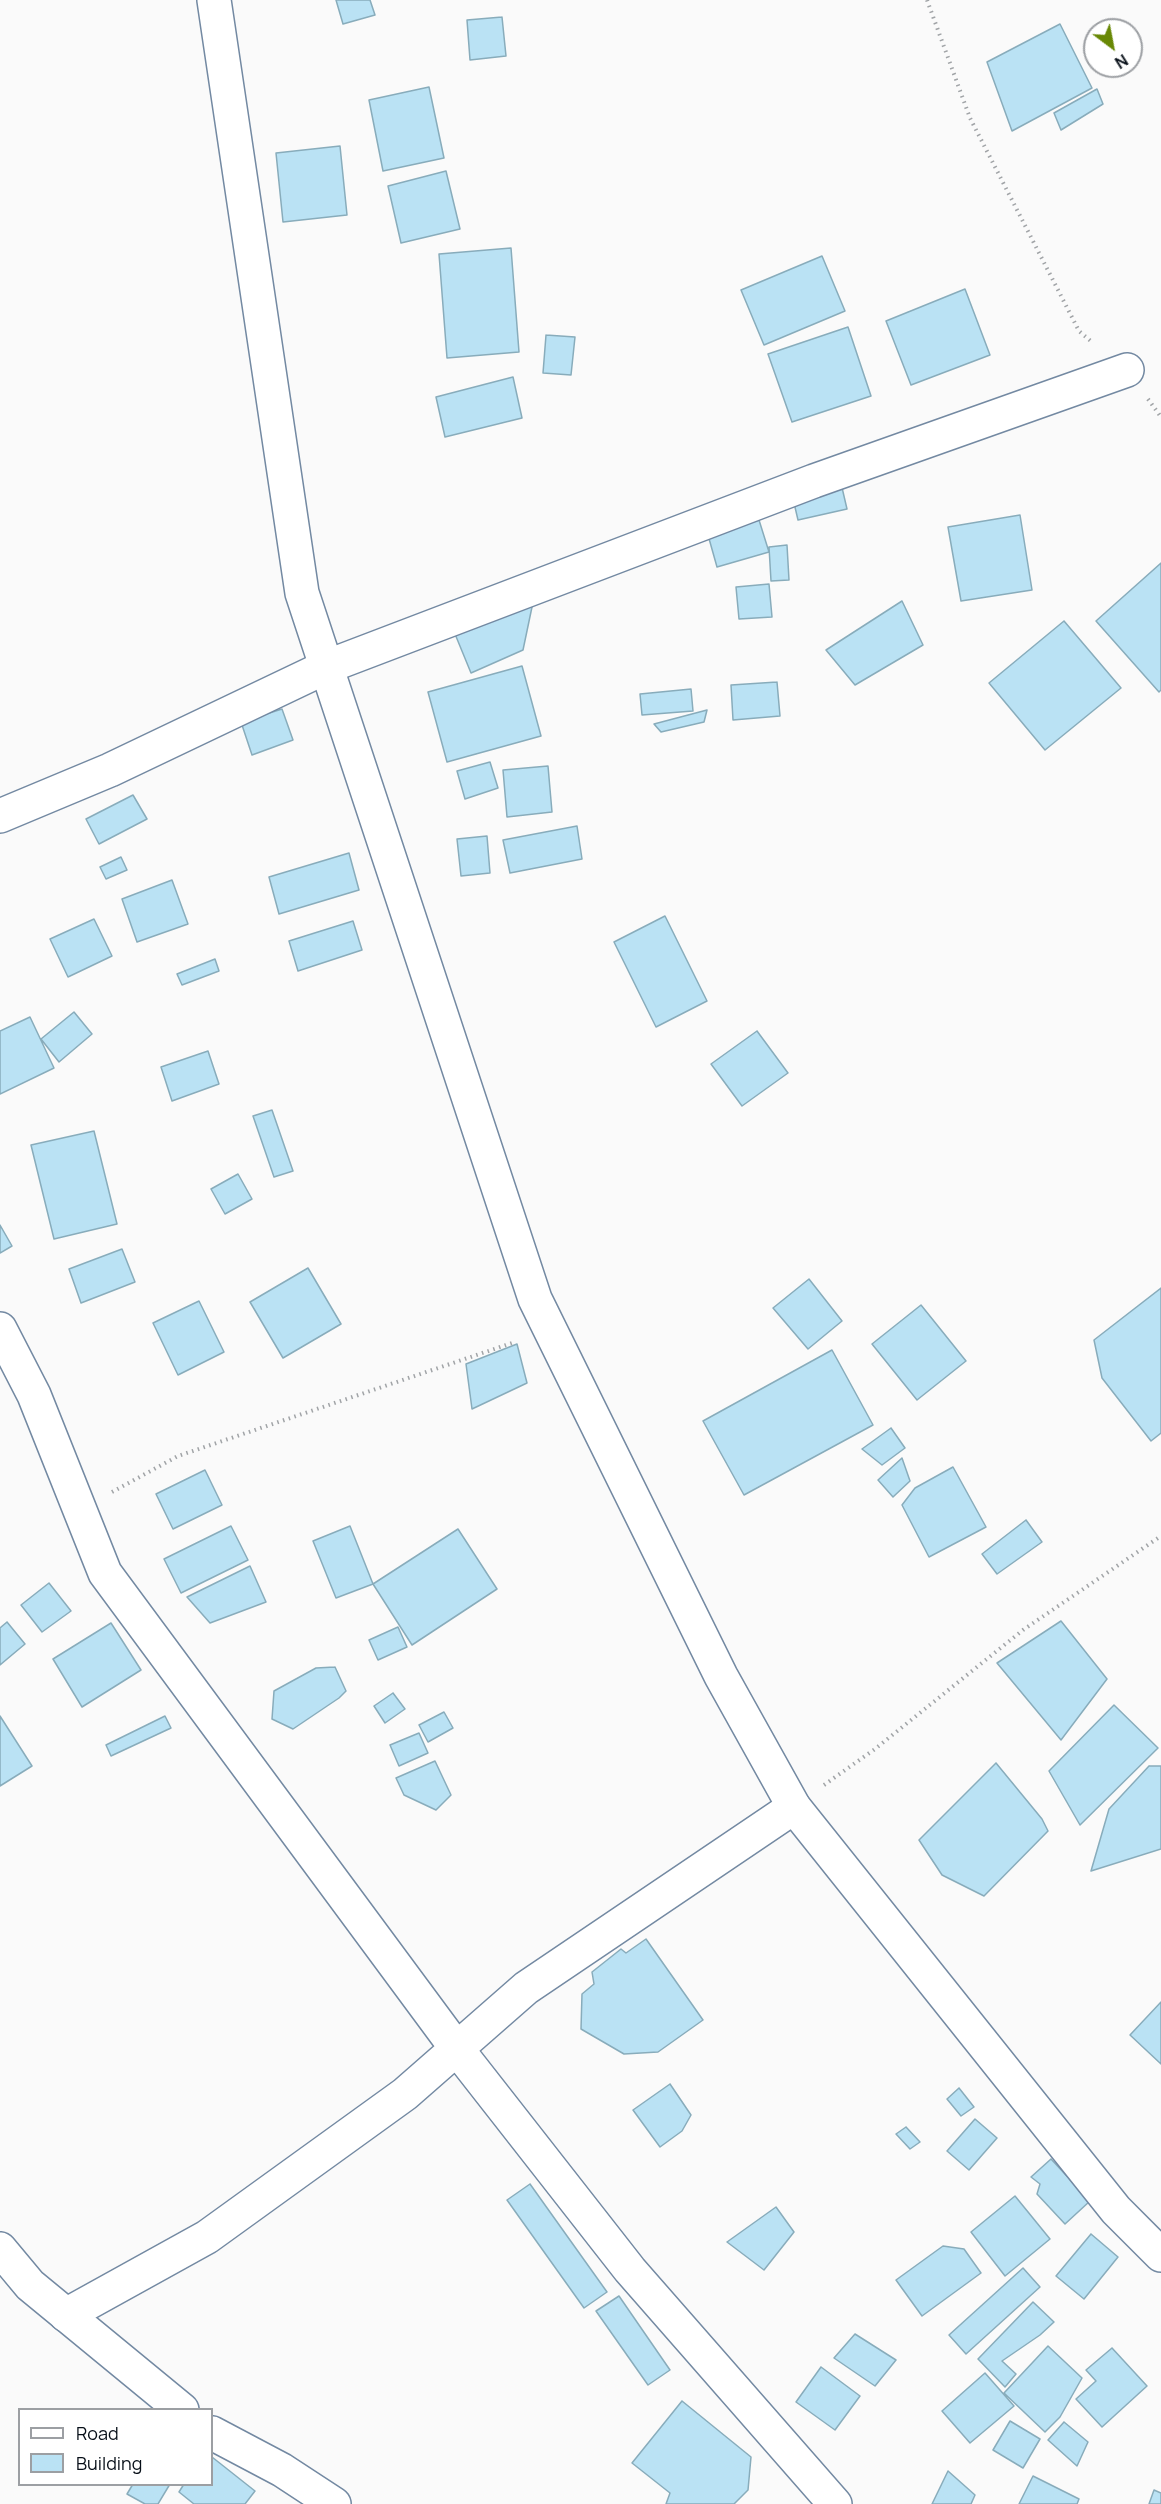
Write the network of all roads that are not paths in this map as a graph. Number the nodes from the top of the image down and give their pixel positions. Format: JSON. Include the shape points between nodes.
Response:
{"nodes":[{"id":1,"x":214,"y":0,"type":"edge"},
{"id":2,"x":1127,"y":370,"type":"road end"},
{"id":3,"x":326,"y":667,"type":"junction"},
{"id":4,"x":0,"y":816,"type":"edge"},
{"id":5,"x":0,"y":1329,"type":"edge"},
{"id":6,"x":794,"y":1807,"type":"junction"},
{"id":7,"x":457,"y":2049,"type":"junction"},
{"id":8,"x":0,"y":2249,"type":"edge"},
{"id":9,"x":1161,"y":2255,"type":"edge"},
{"id":10,"x":66,"y":2315,"type":"junction"},
{"id":11,"x":181,"y":2408,"type":"edge"},
{"id":12,"x":213,"y":2434,"type":"edge"},
{"id":13,"x":334,"y":2504,"type":"edge"},
{"id":14,"x":835,"y":2504,"type":"edge"}],
"edges":[{"from":1,"to":3,"type":"street","via":[[302,593]]},
{"from":2,"to":3,"type":"street","via":[[814,481]]},
{"from":3,"to":4,"type":"street","via":[[110,770]]},
{"from":3,"to":6,"type":"street","via":[[532,1288],[721,1676]]},
{"from":5,"to":7,"type":"street","via":[[34,1395],[105,1573]]},
{"from":6,"to":7,"type":"street","via":[[526,1988]]},
{"from":6,"to":9,"type":"street","via":[[1116,2210]]},
{"from":7,"to":10,"type":"street","via":[[405,2094],[207,2237]]},
{"from":7,"to":14,"type":"street","via":[[630,2270]]},
{"from":8,"to":10,"type":"street","via":[[30,2285]]},
{"from":10,"to":11,"type":"street"},
{"from":12,"to":13,"type":"street","via":[[282,2470]]}]}
